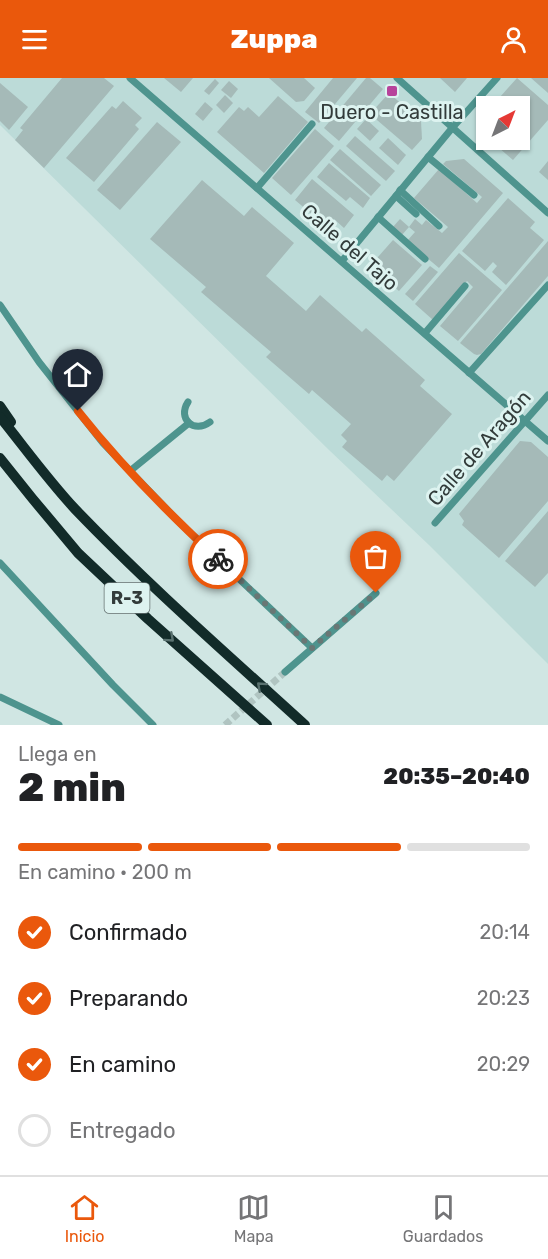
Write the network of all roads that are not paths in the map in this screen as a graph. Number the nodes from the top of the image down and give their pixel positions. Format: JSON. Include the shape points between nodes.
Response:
{"nodes":[{"id":1,"x":130,"y":78,"type":"edge"},
{"id":2,"x":397,"y":78,"type":"edge"},
{"id":3,"x":497,"y":78,"type":"edge"},
{"id":4,"x":312,"y":124,"type":"dead end"},
{"id":5,"x":453,"y":127,"type":"junction"},
{"id":6,"x":428,"y":157,"type":"junction"},
{"id":7,"x":257,"y":188,"type":"junction"},
{"id":8,"x":398,"y":193,"type":"junction"},
{"id":9,"x":474,"y":195,"type":"dead end"},
{"id":10,"x":548,"y":213,"type":"edge"},
{"id":11,"x":416,"y":214,"type":"dead end"},
{"id":12,"x":378,"y":217,"type":"junction"},
{"id":13,"x":439,"y":226,"type":"dead end"},
{"id":14,"x":426,"y":259,"type":"dead end"},
{"id":15,"x":342,"y":261,"type":"junction"},
{"id":16,"x":548,"y":285,"type":"edge"},
{"id":17,"x":465,"y":286,"type":"dead end"},
{"id":18,"x":0,"y":305,"type":"edge"},
{"id":19,"x":425,"y":333,"type":"junction"},
{"id":20,"x":469,"y":374,"type":"junction"},
{"id":21,"x":548,"y":395,"type":"edge"},
{"id":22,"x":188,"y":402,"type":"dead end"},
{"id":23,"x":0,"y":406,"type":"edge"},
{"id":24,"x":0,"y":417,"type":"edge"},
{"id":25,"x":210,"y":422,"type":"dead end"},
{"id":26,"x":525,"y":422,"type":"junction"},
{"id":27,"x":189,"y":423,"type":"junction"},
{"id":28,"x":548,"y":441,"type":"edge"},
{"id":29,"x":0,"y":458,"type":"edge"},
{"id":30,"x":0,"y":470,"type":"edge"},
{"id":31,"x":130,"y":471,"type":"junction"},
{"id":32,"x":435,"y":523,"type":"dead end"},
{"id":33,"x":78,"y":553,"type":"junction"},
{"id":34,"x":0,"y":563,"type":"edge"},
{"id":35,"x":132,"y":567,"type":"junction"},
{"id":36,"x":376,"y":593,"type":"dead end"},
{"id":37,"x":312,"y":648,"type":"junction"},
{"id":38,"x":285,"y":672,"type":"tunnel mouth"},
{"id":39,"x":0,"y":697,"type":"edge"},
{"id":40,"x":59,"y":725,"type":"edge"},
{"id":41,"x":153,"y":725,"type":"edge"},
{"id":42,"x":267,"y":725,"type":"edge"},
{"id":43,"x":305,"y":725,"type":"edge"}],
"edges":[{"from":1,"to":7,"type":"street","name":"Calle del Tajo"},
{"from":2,"to":5,"type":"street"},
{"from":3,"to":5,"type":"street"},
{"from":4,"to":7,"type":"street"},
{"from":5,"to":6,"type":"street"},
{"from":5,"to":10,"type":"street"},
{"from":6,"to":8,"type":"street"},
{"from":6,"to":9,"type":"street"},
{"from":7,"to":15,"type":"street","name":"Calle del Tajo"},
{"from":8,"to":11,"type":"street"},
{"from":8,"to":12,"type":"street"},
{"from":8,"to":13,"type":"street"},
{"from":12,"to":14,"type":"street"},
{"from":12,"to":15,"type":"street"},
{"from":15,"to":19,"type":"street","name":"Calle del Tajo"},
{"from":16,"to":20,"type":"street"},
{"from":17,"to":19,"type":"street"},
{"from":18,"to":31,"type":"street","via":[[39,362]]},
{"from":19,"to":20,"type":"street","name":"Calle del Tajo"},
{"from":20,"to":26,"type":"street","name":"Calle del Tajo"},
{"from":21,"to":26,"type":"street","name":"Calle de Aragón"},
{"from":22,"to":27,"type":"street","via":[[184,412]]},
{"from":23,"to":35,"type":"highway"},
{"from":24,"to":35,"type":"highway","number":"R-3","via":[[74,507]]},
{"from":25,"to":27,"type":"street","via":[[199,427]]},
{"from":26,"to":28,"type":"street","name":"Calle del Tajo"},
{"from":26,"to":32,"type":"street","name":"Calle de Aragón"},
{"from":27,"to":31,"type":"street"},
{"from":29,"to":33,"type":"highway","number":"R-3"},
{"from":30,"to":33,"type":"highway"},
{"from":31,"to":37,"type":"street"},
{"from":33,"to":42,"type":"highway","number":"R-3","one_way":true},
{"from":34,"to":41,"type":"street"},
{"from":43,"to":35,"type":"highway","number":"R-3","one_way":true},
{"from":36,"to":37,"type":"street"},
{"from":37,"to":38,"type":"street"},
{"from":39,"to":40,"type":"street"}]}
